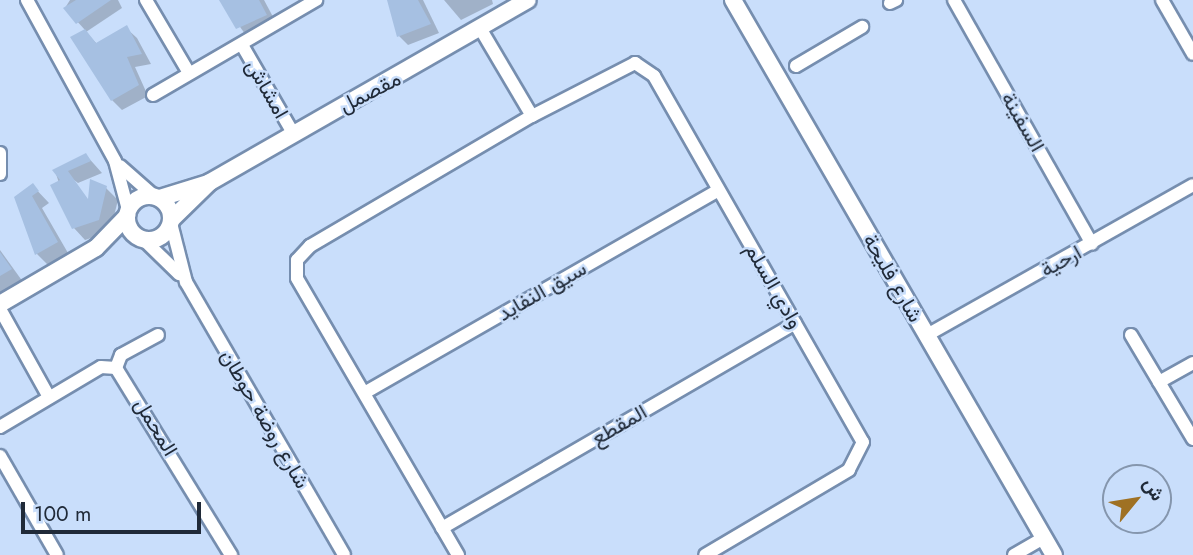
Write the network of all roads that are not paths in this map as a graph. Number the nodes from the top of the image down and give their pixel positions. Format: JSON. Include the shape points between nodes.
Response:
{"nodes":[{"id":1,"x":27,"y":0,"type":"edge"},
{"id":2,"x":146,"y":0,"type":"edge"},
{"id":3,"x":316,"y":0,"type":"edge"},
{"id":4,"x":528,"y":0,"type":"edge"},
{"id":5,"x":733,"y":0,"type":"edge"},
{"id":6,"x":954,"y":0,"type":"edge"},
{"id":7,"x":1162,"y":0,"type":"edge"},
{"id":8,"x":301,"y":4,"type":"edge"},
{"id":9,"x":862,"y":27,"type":"dead end"},
{"id":10,"x":480,"y":29,"type":"junction"},
{"id":11,"x":242,"y":45,"type":"junction"},
{"id":12,"x":1193,"y":54,"type":"edge"},
{"id":13,"x":796,"y":66,"type":"dead end"},
{"id":14,"x":189,"y":72,"type":"junction"},
{"id":15,"x":153,"y":94,"type":"dead end"},
{"id":16,"x":532,"y":116,"type":"junction"},
{"id":17,"x":293,"y":133,"type":"junction"},
{"id":18,"x":0,"y":153,"type":"edge"},
{"id":19,"x":115,"y":161,"type":"junction"},
{"id":20,"x":0,"y":173,"type":"edge"},
{"id":21,"x":210,"y":182,"type":"junction"},
{"id":22,"x":1193,"y":184,"type":"edge"},
{"id":23,"x":718,"y":190,"type":"junction"},
{"id":24,"x":157,"y":197,"type":"junction"},
{"id":25,"x":127,"y":213,"type":"junction"},
{"id":26,"x":171,"y":222,"type":"junction"},
{"id":27,"x":141,"y":239,"type":"junction"},
{"id":28,"x":1092,"y":244,"type":"junction"},
{"id":29,"x":96,"y":248,"type":"junction"},
{"id":30,"x":186,"y":282,"type":"junction"},
{"id":31,"x":0,"y":307,"type":"edge"},
{"id":32,"x":795,"y":323,"type":"junction"},
{"id":33,"x":5,"y":330,"type":"edge"},
{"id":34,"x":158,"y":335,"type":"dead end"},
{"id":35,"x":927,"y":335,"type":"junction"},
{"id":36,"x":1131,"y":335,"type":"dead end"},
{"id":37,"x":1193,"y":363,"type":"edge"},
{"id":38,"x":116,"y":368,"type":"junction"},
{"id":39,"x":1159,"y":382,"type":"junction"},
{"id":40,"x":366,"y":392,"type":"junction"},
{"id":41,"x":49,"y":397,"type":"junction"},
{"id":42,"x":0,"y":426,"type":"edge"},
{"id":43,"x":1193,"y":439,"type":"edge"},
{"id":44,"x":0,"y":456,"type":"edge"},
{"id":45,"x":442,"y":528,"type":"junction"},
{"id":46,"x":1044,"y":538,"type":"junction"},
{"id":47,"x":57,"y":555,"type":"edge"},
{"id":48,"x":230,"y":555,"type":"edge"},
{"id":49,"x":344,"y":555,"type":"edge"},
{"id":50,"x":458,"y":555,"type":"edge"},
{"id":51,"x":705,"y":555,"type":"edge"},
{"id":52,"x":1014,"y":555,"type":"edge"},
{"id":53,"x":1054,"y":555,"type":"edge"}],
"edges":[{"from":1,"to":19,"type":"street"},
{"from":2,"to":14,"type":"street"},
{"from":3,"to":8,"type":"street","name":"امشاش"},
{"from":4,"to":10,"type":"street","name":"مقصمل"},
{"from":5,"to":35,"type":"street","name":"شارع فليحة"},
{"from":6,"to":28,"type":"street","name":"السفينة"},
{"from":7,"to":12,"type":"street"},
{"from":8,"to":11,"type":"street","name":"امشاش"},
{"from":9,"to":13,"type":"street"},
{"from":10,"to":16,"type":"street"},
{"from":10,"to":17,"type":"street","name":"مقصمل"},
{"from":11,"to":14,"type":"street","name":"امشاش"},
{"from":11,"to":17,"type":"street","name":"امشاش"},
{"from":14,"to":15,"type":"street","name":"امشاش"},
{"from":16,"to":23,"type":"street","name":"وادي السلم","via":[[620,67],[643,65]]},
{"from":16,"to":40,"type":"street","name":"وادي السلم","via":[[310,246],[297,260],[297,278]]},
{"from":17,"to":21,"type":"street","name":"مقصمل"},
{"from":18,"to":20,"type":"street"},
{"from":19,"to":24,"type":"street"},
{"from":19,"to":25,"type":"street"},
{"from":21,"to":24,"type":"street","name":"مقصمل"},
{"from":21,"to":26,"type":"street","name":"مقصمل"},
{"from":22,"to":28,"type":"street","name":"ارحية"},
{"from":23,"to":32,"type":"street","name":"وادي السلم"},
{"from":23,"to":40,"type":"street","name":"سيق النفايد"},
{"from":24,"to":25,"type":"street","via":[[136,200]]},
{"from":24,"to":26,"type":"street"},
{"from":25,"to":27,"type":"street"},
{"from":25,"to":29,"type":"street"},
{"from":26,"to":27,"type":"street","via":[[164,235]]},
{"from":26,"to":30,"type":"street","name":"شارع روضة حوطان"},
{"from":27,"to":29,"type":"street"},
{"from":27,"to":30,"type":"street","name":"شارع روضة حوطان"},
{"from":28,"to":35,"type":"street","name":"ارحية"},
{"from":29,"to":31,"type":"street"},
{"from":30,"to":49,"type":"street","name":"شارع روضة حوطان"},
{"from":31,"to":33,"type":"street"},
{"from":32,"to":45,"type":"street","name":"المقطع"},
{"from":32,"to":51,"type":"street","name":"وادي السلم","via":[[859,432],[863,453],[849,470]]},
{"from":33,"to":41,"type":"street"},
{"from":34,"to":38,"type":"street","via":[[121,355]]},
{"from":35,"to":46,"type":"street","name":"شارع فليحة"},
{"from":36,"to":39,"type":"street"},
{"from":37,"to":39,"type":"street"},
{"from":38,"to":41,"type":"street","via":[[101,366]]},
{"from":38,"to":48,"type":"street","name":"المحمل"},
{"from":39,"to":43,"type":"street"},
{"from":40,"to":45,"type":"street","name":"وادي السلم"},
{"from":41,"to":42,"type":"street"},
{"from":44,"to":47,"type":"street"},
{"from":45,"to":50,"type":"street","name":"وادي السلم"},
{"from":46,"to":52,"type":"street"},
{"from":46,"to":53,"type":"street","name":"شارع فليحة"}]}
